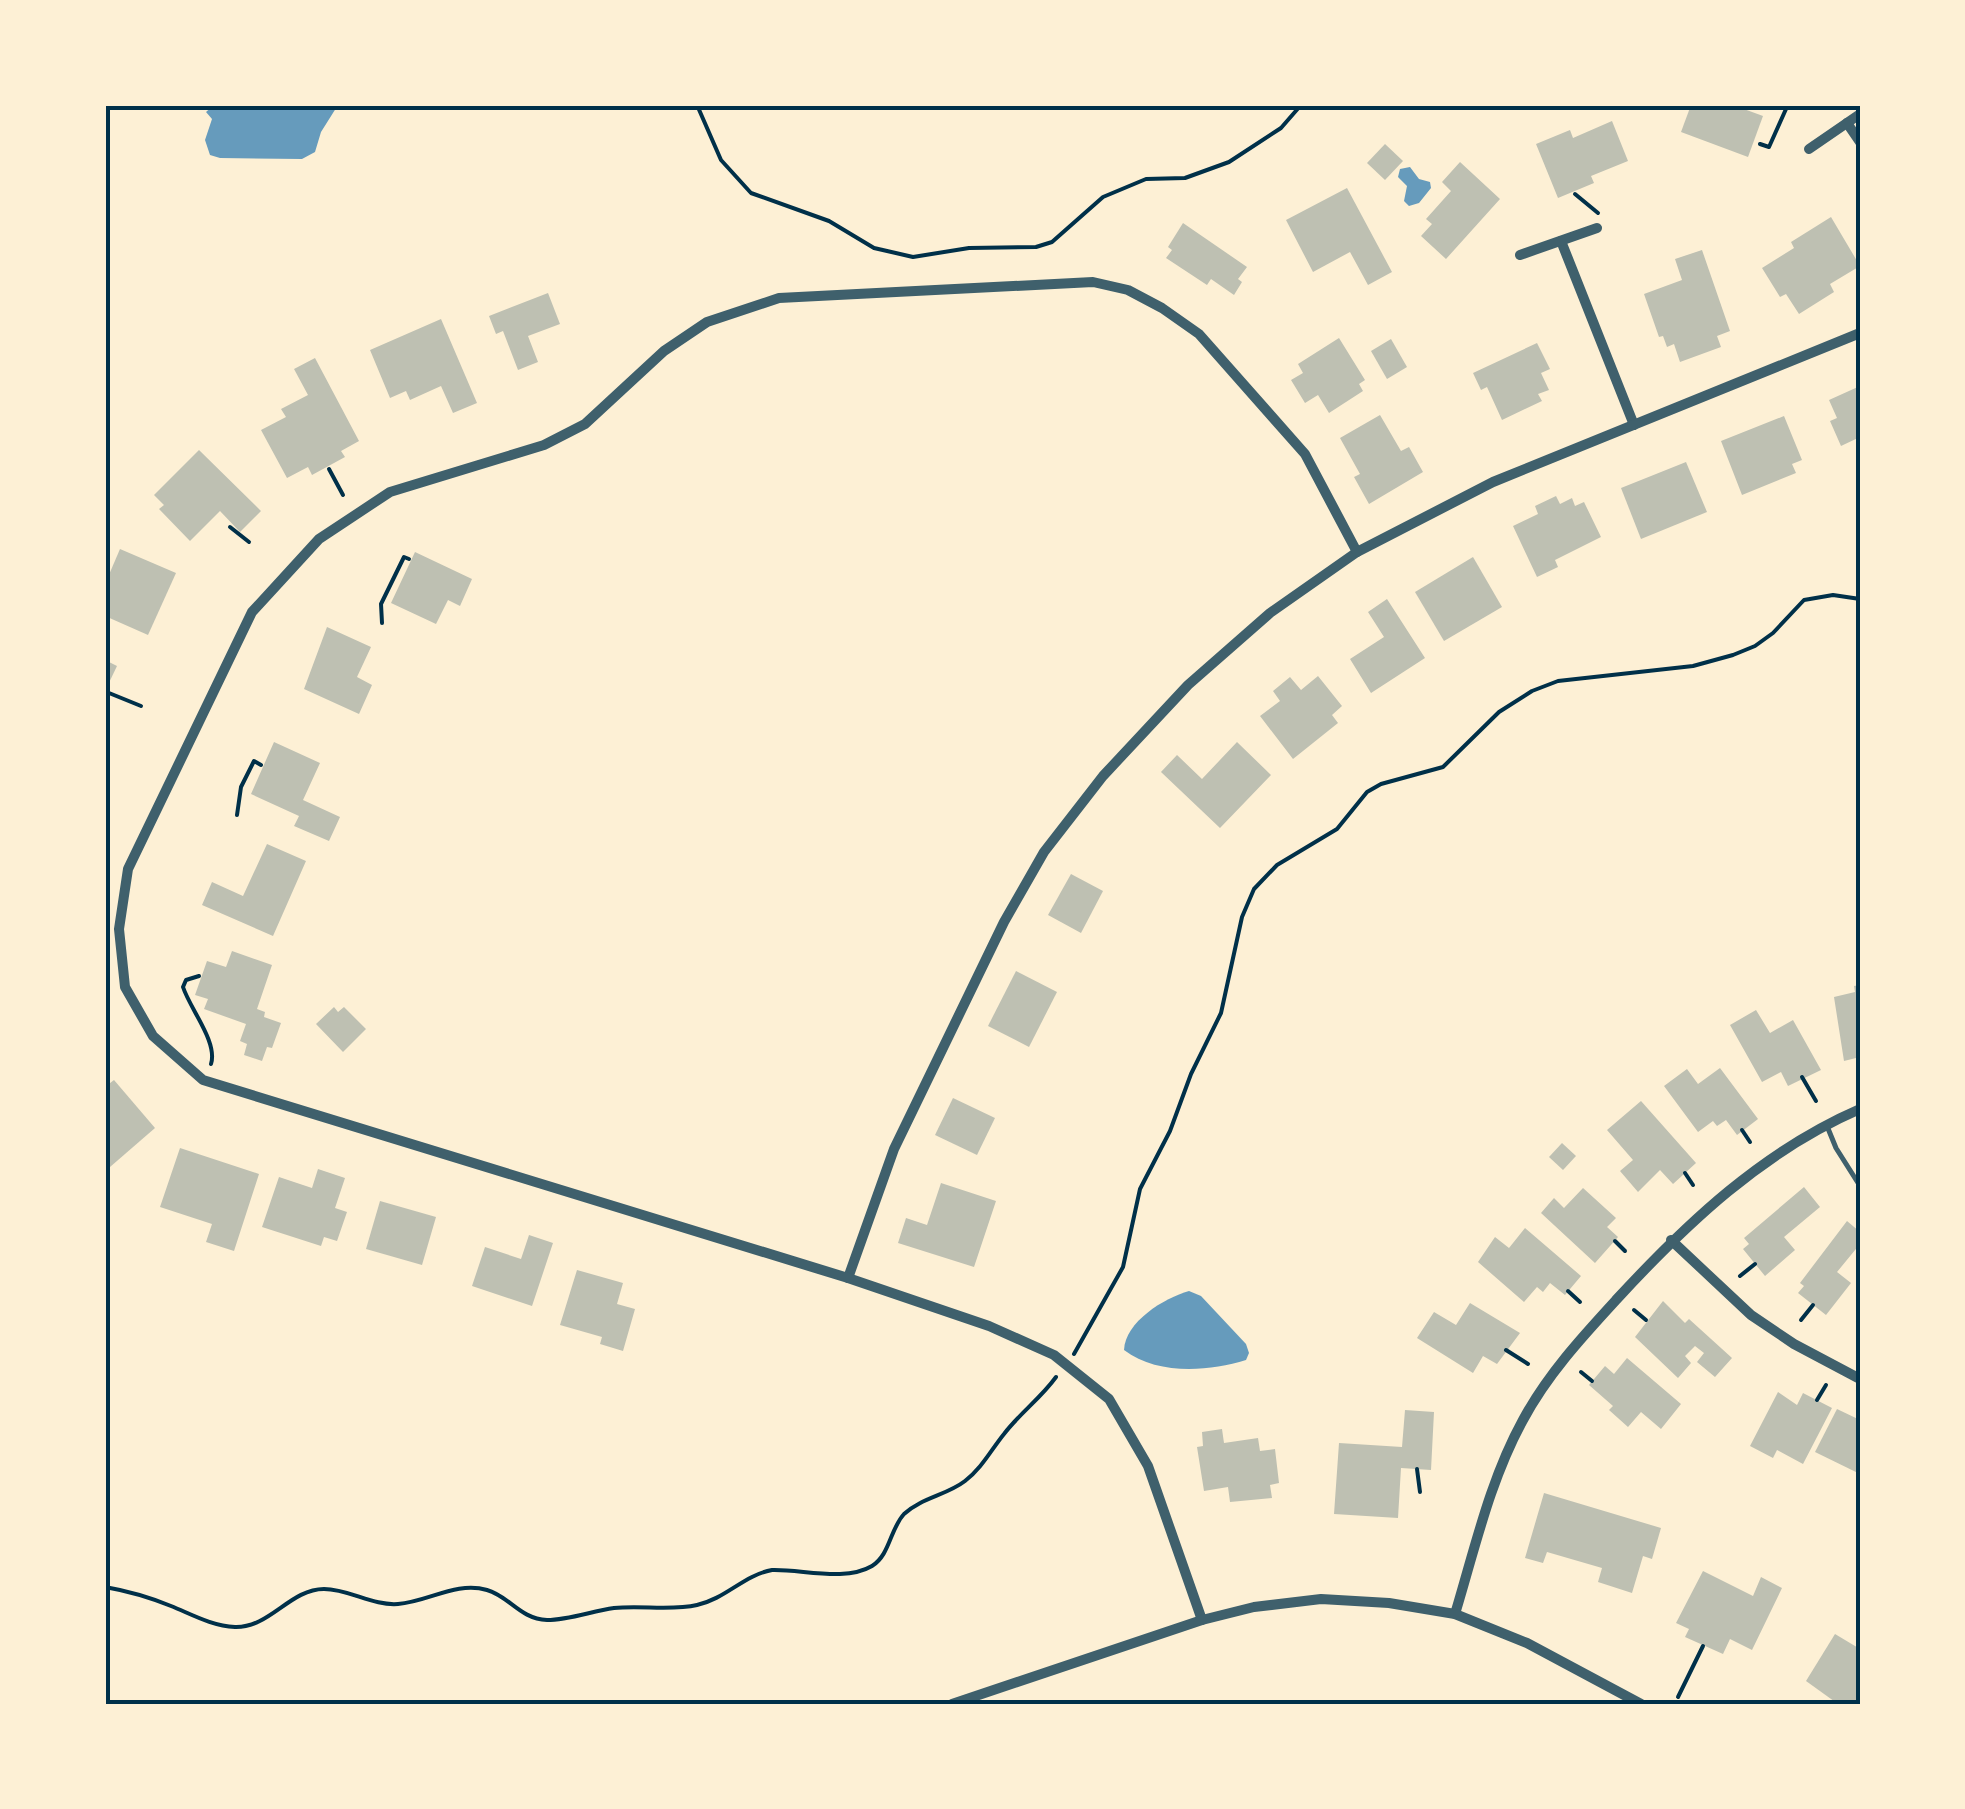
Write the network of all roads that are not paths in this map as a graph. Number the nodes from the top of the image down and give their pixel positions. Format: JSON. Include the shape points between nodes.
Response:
{"nodes":[{"id":1,"x":1860,"y":114,"type":"edge"},
{"id":2,"x":1847,"y":123,"type":"junction"},
{"id":3,"x":1860,"y":142,"type":"edge"},
{"id":4,"x":1809,"y":148,"type":"dead end"},
{"id":5,"x":1601,"y":224,"type":"road end"},
{"id":6,"x":1560,"y":241,"type":"junction"},
{"id":7,"x":1520,"y":255,"type":"dead end"},
{"id":8,"x":1860,"y":333,"type":"edge"},
{"id":9,"x":1634,"y":425,"type":"junction"},
{"id":10,"x":1357,"y":552,"type":"junction"},
{"id":11,"x":1860,"y":1109,"type":"edge"},
{"id":12,"x":1826,"y":1124,"type":"junction"},
{"id":13,"x":1860,"y":1186,"type":"edge"},
{"id":14,"x":1671,"y":1240,"type":"junction"},
{"id":15,"x":848,"y":1278,"type":"junction"},
{"id":16,"x":1860,"y":1380,"type":"edge"},
{"id":17,"x":1456,"y":1614,"type":"junction"},
{"id":18,"x":1202,"y":1620,"type":"junction"},
{"id":19,"x":952,"y":1704,"type":"edge"},
{"id":20,"x":1641,"y":1704,"type":"edge"}],
"edges":[{"from":1,"to":2,"type":"street"},
{"from":2,"to":3,"type":"street"},
{"from":2,"to":4,"type":"street"},
{"from":5,"to":6,"type":"street"},
{"from":6,"to":7,"type":"street"},
{"from":6,"to":9,"type":"street"},
{"from":8,"to":9,"type":"street"},
{"from":9,"to":10,"type":"street","via":[[1493,482]]},
{"from":10,"to":15,"type":"street","via":[[1270,613],[1188,685],[1044,852],[894,1149]]},
{"from":10,"to":15,"type":"street","via":[[1305,454],[1198,334],[1128,290],[1093,282],[779,298],[707,322],[664,351],[585,424],[544,444],[390,492],[318,539],[252,612],[128,869],[119,929],[125,987],[153,1036],[204,1080]]},
{"from":11,"to":12,"type":"street"},
{"from":12,"to":13,"type":"lane"},
{"from":12,"to":14,"type":"street","via":[[1752,1171]]},
{"from":14,"to":16,"type":"street","via":[[1751,1315]]},
{"from":14,"to":17,"type":"street","via":[[1536,1396],[1500,1469]]},
{"from":15,"to":18,"type":"street","via":[[1026,1340],[1109,1399],[1148,1466]]},
{"from":17,"to":18,"type":"street","via":[[1321,1599]]},
{"from":17,"to":20,"type":"street"},
{"from":18,"to":19,"type":"street"}]}
